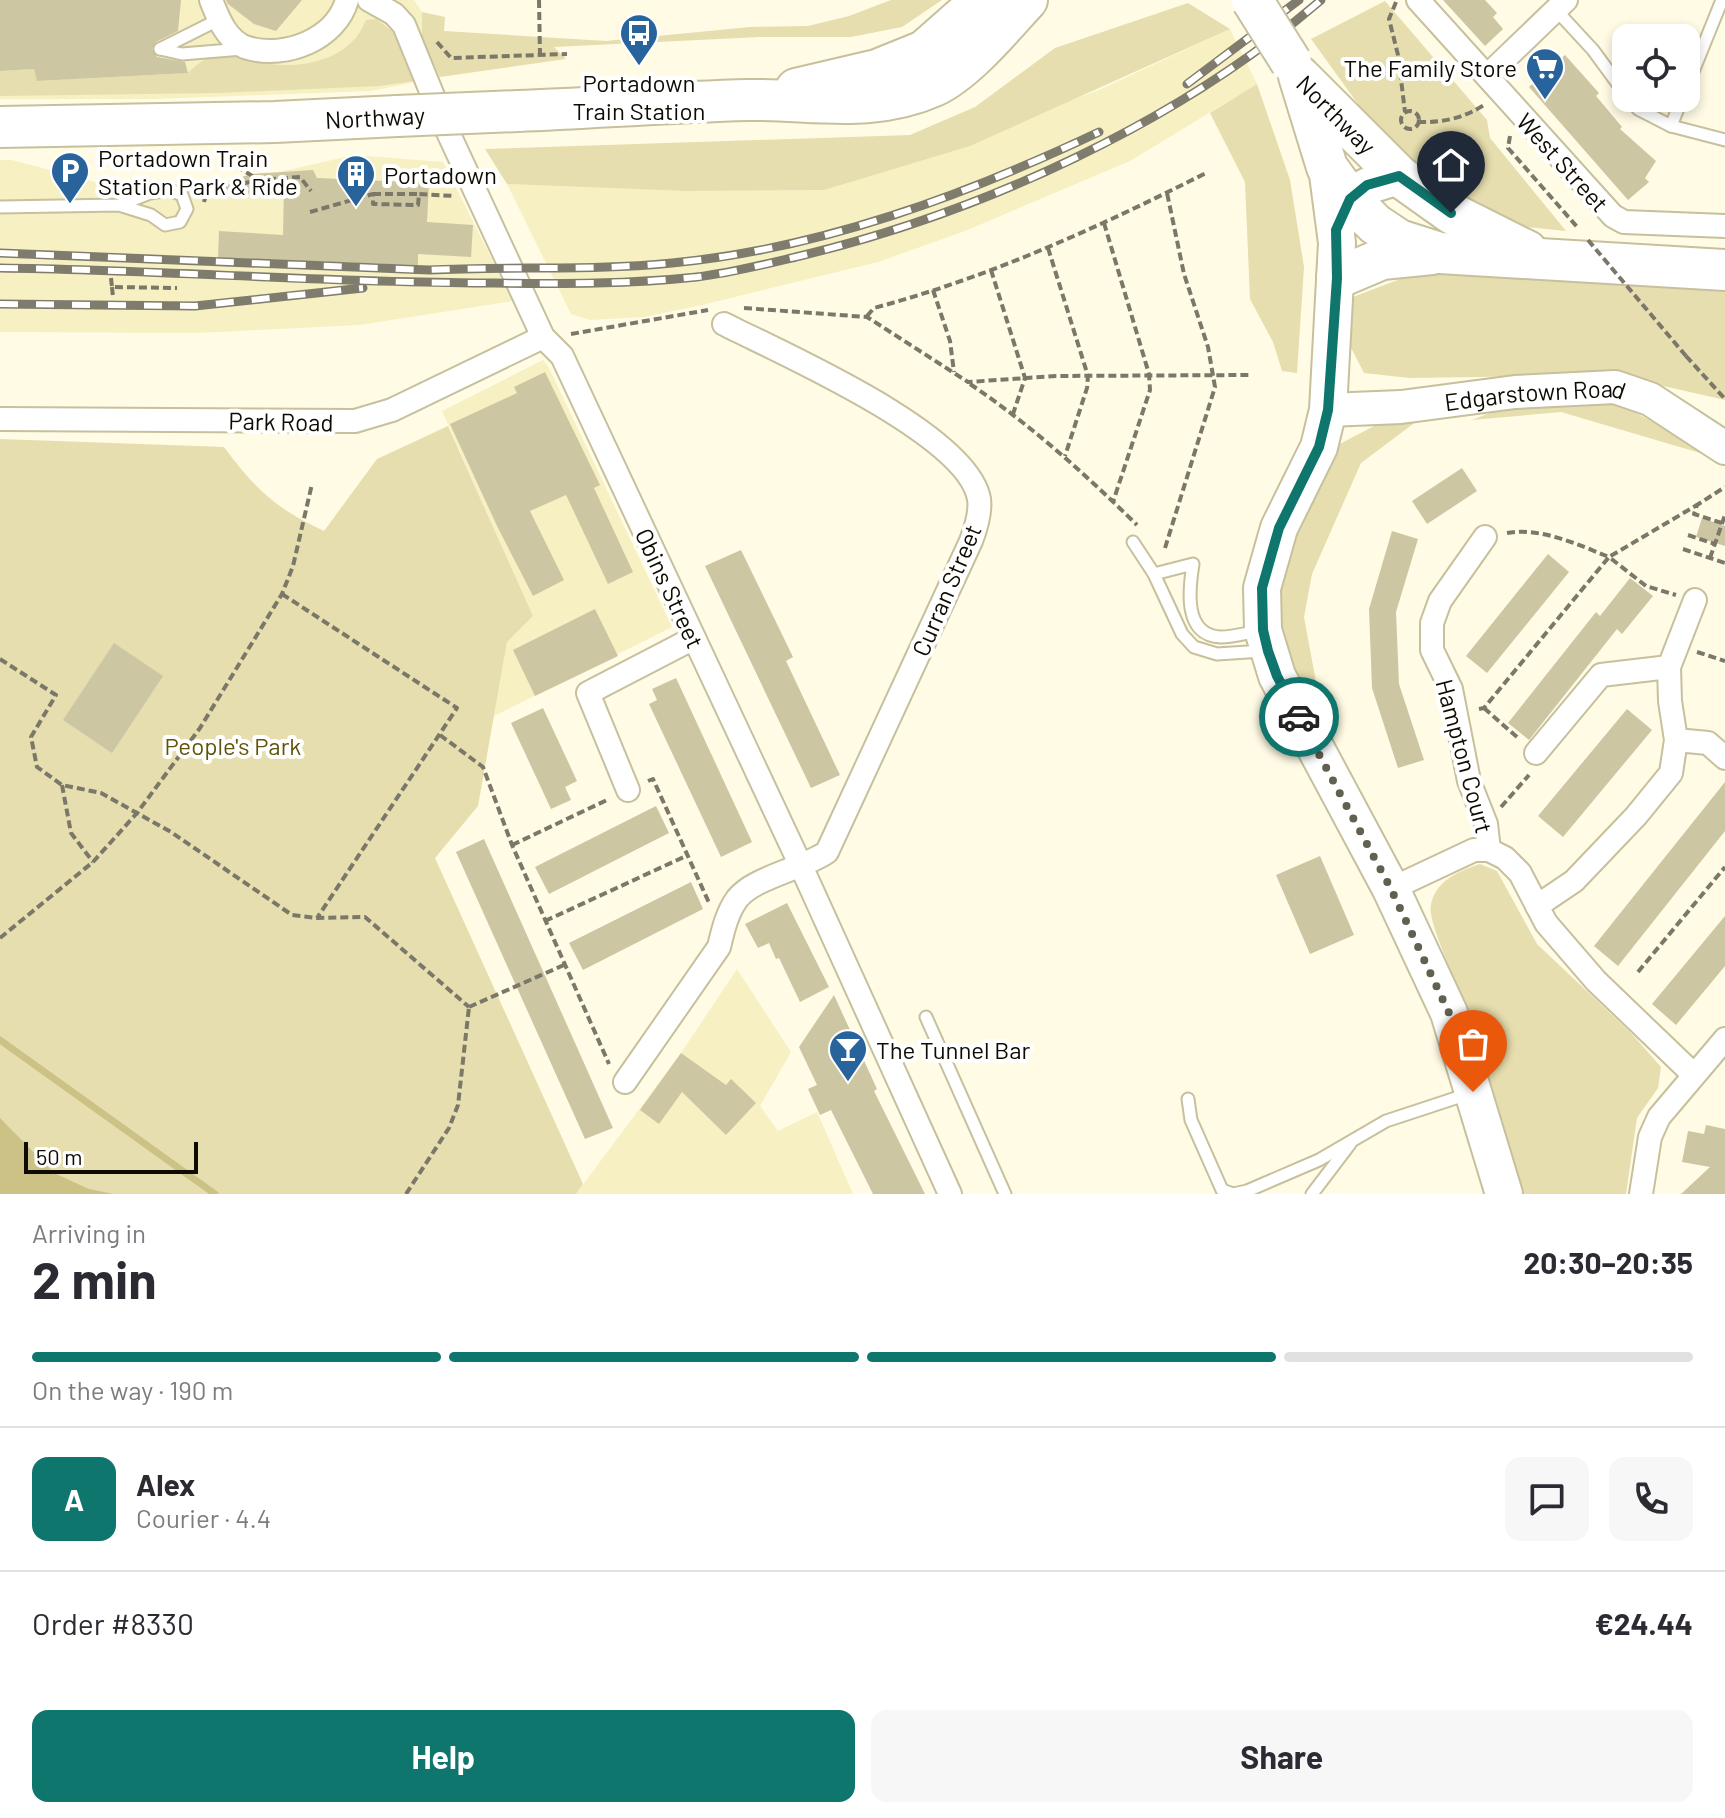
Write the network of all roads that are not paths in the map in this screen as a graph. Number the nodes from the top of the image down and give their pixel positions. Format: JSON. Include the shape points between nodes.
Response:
{"nodes":[{"id":1,"x":347,"y":0,"type":"edge"},
{"id":2,"x":369,"y":0,"type":"edge"},
{"id":3,"x":948,"y":0,"type":"edge"},
{"id":4,"x":982,"y":0,"type":"edge"},
{"id":5,"x":1027,"y":0,"type":"edge"},
{"id":6,"x":1252,"y":0,"type":"edge"},
{"id":7,"x":1418,"y":0,"type":"edge"},
{"id":8,"x":1722,"y":0,"type":"edge"},
{"id":9,"x":1561,"y":5,"type":"edge"},
{"id":10,"x":398,"y":7,"type":"edge"},
{"id":11,"x":215,"y":10,"type":"edge"},
{"id":12,"x":247,"y":48,"type":"junction"},
{"id":13,"x":1700,"y":54,"type":"edge"},
{"id":14,"x":1295,"y":69,"type":"junction"},
{"id":15,"x":1612,"y":76,"type":"edge"},
{"id":16,"x":1501,"y":93,"type":"junction"},
{"id":17,"x":764,"y":97,"type":"junction"},
{"id":18,"x":1644,"y":112,"type":"edge"},
{"id":19,"x":1676,"y":112,"type":"edge"},
{"id":20,"x":1671,"y":126,"type":"junction"},
{"id":21,"x":0,"y":127,"type":"edge"},
{"id":22,"x":1725,"y":140,"type":"edge"},
{"id":23,"x":1399,"y":176,"type":"junction"},
{"id":24,"x":119,"y":205,"type":"junction"},
{"id":25,"x":0,"y":207,"type":"edge"},
{"id":26,"x":1343,"y":215,"type":"junction"},
{"id":27,"x":1725,"y":226,"type":"edge"},
{"id":28,"x":1440,"y":253,"type":"junction"},
{"id":29,"x":1545,"y":260,"type":"junction"},
{"id":30,"x":1725,"y":270,"type":"edge"},
{"id":31,"x":1337,"y":278,"type":"junction"},
{"id":32,"x":718,"y":317,"type":"road end"},
{"id":33,"x":543,"y":337,"type":"junction"},
{"id":34,"x":1328,"y":410,"type":"junction"},
{"id":35,"x":0,"y":419,"type":"edge"},
{"id":36,"x":1725,"y":448,"type":"edge"},
{"id":37,"x":1485,"y":537,"type":"road end"},
{"id":38,"x":1133,"y":542,"type":"dead end"},
{"id":39,"x":1154,"y":574,"type":"junction"},
{"id":40,"x":1695,"y":600,"type":"road end"},
{"id":41,"x":694,"y":638,"type":"junction"},
{"id":42,"x":1265,"y":640,"type":"junction"},
{"id":43,"x":1669,"y":667,"type":"junction"},
{"id":44,"x":1676,"y":740,"type":"junction"},
{"id":45,"x":1536,"y":753,"type":"road end"},
{"id":46,"x":1725,"y":758,"type":"edge"},
{"id":47,"x":628,"y":790,"type":"road end"},
{"id":48,"x":1489,"y":850,"type":"junction"},
{"id":49,"x":801,"y":866,"type":"junction"},
{"id":50,"x":1391,"y":889,"type":"junction"},
{"id":51,"x":1537,"y":906,"type":"junction"},
{"id":52,"x":926,"y":1017,"type":"dead end"},
{"id":53,"x":1725,"y":1039,"type":"edge"},
{"id":54,"x":1694,"y":1075,"type":"junction"},
{"id":55,"x":625,"y":1082,"type":"road end"},
{"id":56,"x":1473,"y":1092,"type":"junction"},
{"id":57,"x":1188,"y":1099,"type":"dead end"},
{"id":58,"x":1352,"y":1140,"type":"junction"},
{"id":59,"x":950,"y":1194,"type":"edge"},
{"id":60,"x":1005,"y":1194,"type":"edge"},
{"id":61,"x":1312,"y":1194,"type":"edge"},
{"id":62,"x":1504,"y":1194,"type":"edge"},
{"id":63,"x":1641,"y":1194,"type":"edge"}],
"edges":[{"from":1,"to":12,"type":"street","via":[[333,25],[314,40],[285,50]]},
{"from":2,"to":10,"type":"street","name":"Obins Street"},
{"from":3,"to":17,"type":"highway","via":[[933,17],[896,37],[828,54]]},
{"from":4,"to":17,"type":"highway","name":"Northway","via":[[924,51],[877,70]]},
{"from":5,"to":17,"type":"highway","name":"Northway","via":[[983,49],[935,85],[883,102],[851,105]]},
{"from":6,"to":14,"type":"highway","name":"Northway","bridge":true},
{"from":7,"to":16,"type":"street","name":"West Street"},
{"from":8,"to":13,"type":"lane"},
{"from":9,"to":15,"type":"lane"},
{"from":9,"to":16,"type":"street"},
{"from":10,"to":33,"type":"street","name":"Obins Street","via":[[446,128]]},
{"from":11,"to":12,"type":"street","via":[[229,35]]},
{"from":11,"to":12,"type":"lane","via":[[160,49],[182,54]]},
{"from":14,"to":23,"type":"highway","name":"Northway"},
{"from":14,"to":26,"type":"highway","name":"Northway"},
{"from":16,"to":27,"type":"street","name":"West Street","via":[[1613,216],[1624,222]]},
{"from":17,"to":21,"type":"highway","name":"Northway","bridge":true,"via":[[275,122]]},
{"from":18,"to":20,"type":"lane"},
{"from":19,"to":20,"type":"lane"},
{"from":20,"to":22,"type":"lane"},
{"from":23,"to":26,"type":"main road","via":[[1367,185]]},
{"from":23,"to":29,"type":"highway","name":"Northway","via":[[1451,213]]},
{"from":24,"to":24,"type":"lane","via":[[170,190],[182,195],[187,209],[184,218],[171,225]]},
{"from":24,"to":25,"type":"lane"},
{"from":26,"to":28,"type":"highway","name":"Northway"},
{"from":26,"to":31,"type":"main road"},
{"from":28,"to":29,"type":"highway","name":"Northway"},
{"from":28,"to":31,"type":"highway","via":[[1382,259]]},
{"from":29,"to":30,"type":"highway","name":"Northway"},
{"from":31,"to":34,"type":"main road"},
{"from":32,"to":49,"type":"street","name":"Curran Street","via":[[918,429],[958,464],[979,498],[971,541],[827,852]]},
{"from":33,"to":35,"type":"street","name":"Park Road","via":[[403,406],[355,421]]},
{"from":33,"to":41,"type":"street","name":"Obins Street","via":[[562,356]]},
{"from":34,"to":36,"type":"main road","name":"Edgarstown Road","via":[[1615,387],[1650,399]]},
{"from":34,"to":42,"type":"main road","via":[[1319,447],[1279,528],[1262,588]]},
{"from":37,"to":48,"type":"street","name":"Hampton Court","via":[[1440,601],[1432,623],[1432,650],[1451,689]]},
{"from":38,"to":39,"type":"lane"},
{"from":39,"to":42,"type":"lane","via":[[1182,634],[1194,647],[1217,654]]},
{"from":39,"to":42,"type":"lane","via":[[1193,564],[1190,604],[1204,631]]},
{"from":40,"to":43,"type":"street"},
{"from":41,"to":47,"type":"street","via":[[588,693]]},
{"from":41,"to":49,"type":"street","name":"Obins Street"},
{"from":42,"to":50,"type":"main road","via":[[1277,676]]},
{"from":43,"to":44,"type":"street"},
{"from":43,"to":45,"type":"street","via":[[1601,675]]},
{"from":44,"to":46,"type":"street","via":[[1708,743]]},
{"from":44,"to":51,"type":"street","via":[[1671,773],[1636,816],[1574,881]]},
{"from":48,"to":50,"type":"street","via":[[1474,850]]},
{"from":48,"to":51,"type":"street","via":[[1520,873]]},
{"from":49,"to":55,"type":"street","name":"Curran Street","via":[[738,897],[719,947]]},
{"from":49,"to":59,"type":"street","name":"Obins Street"},
{"from":50,"to":56,"type":"main road","via":[[1449,1013]]},
{"from":51,"to":54,"type":"street","via":[[1596,981]]},
{"from":52,"to":60,"type":"lane"},
{"from":53,"to":54,"type":"street"},
{"from":54,"to":63,"type":"street","via":[[1659,1117],[1650,1137]]},
{"from":56,"to":58,"type":"lane","via":[[1386,1121]]},
{"from":56,"to":62,"type":"main road"},
{"from":57,"to":58,"type":"lane","via":[[1191,1120],[1222,1190],[1233,1194],[1319,1160]]},
{"from":58,"to":61,"type":"lane"}]}
